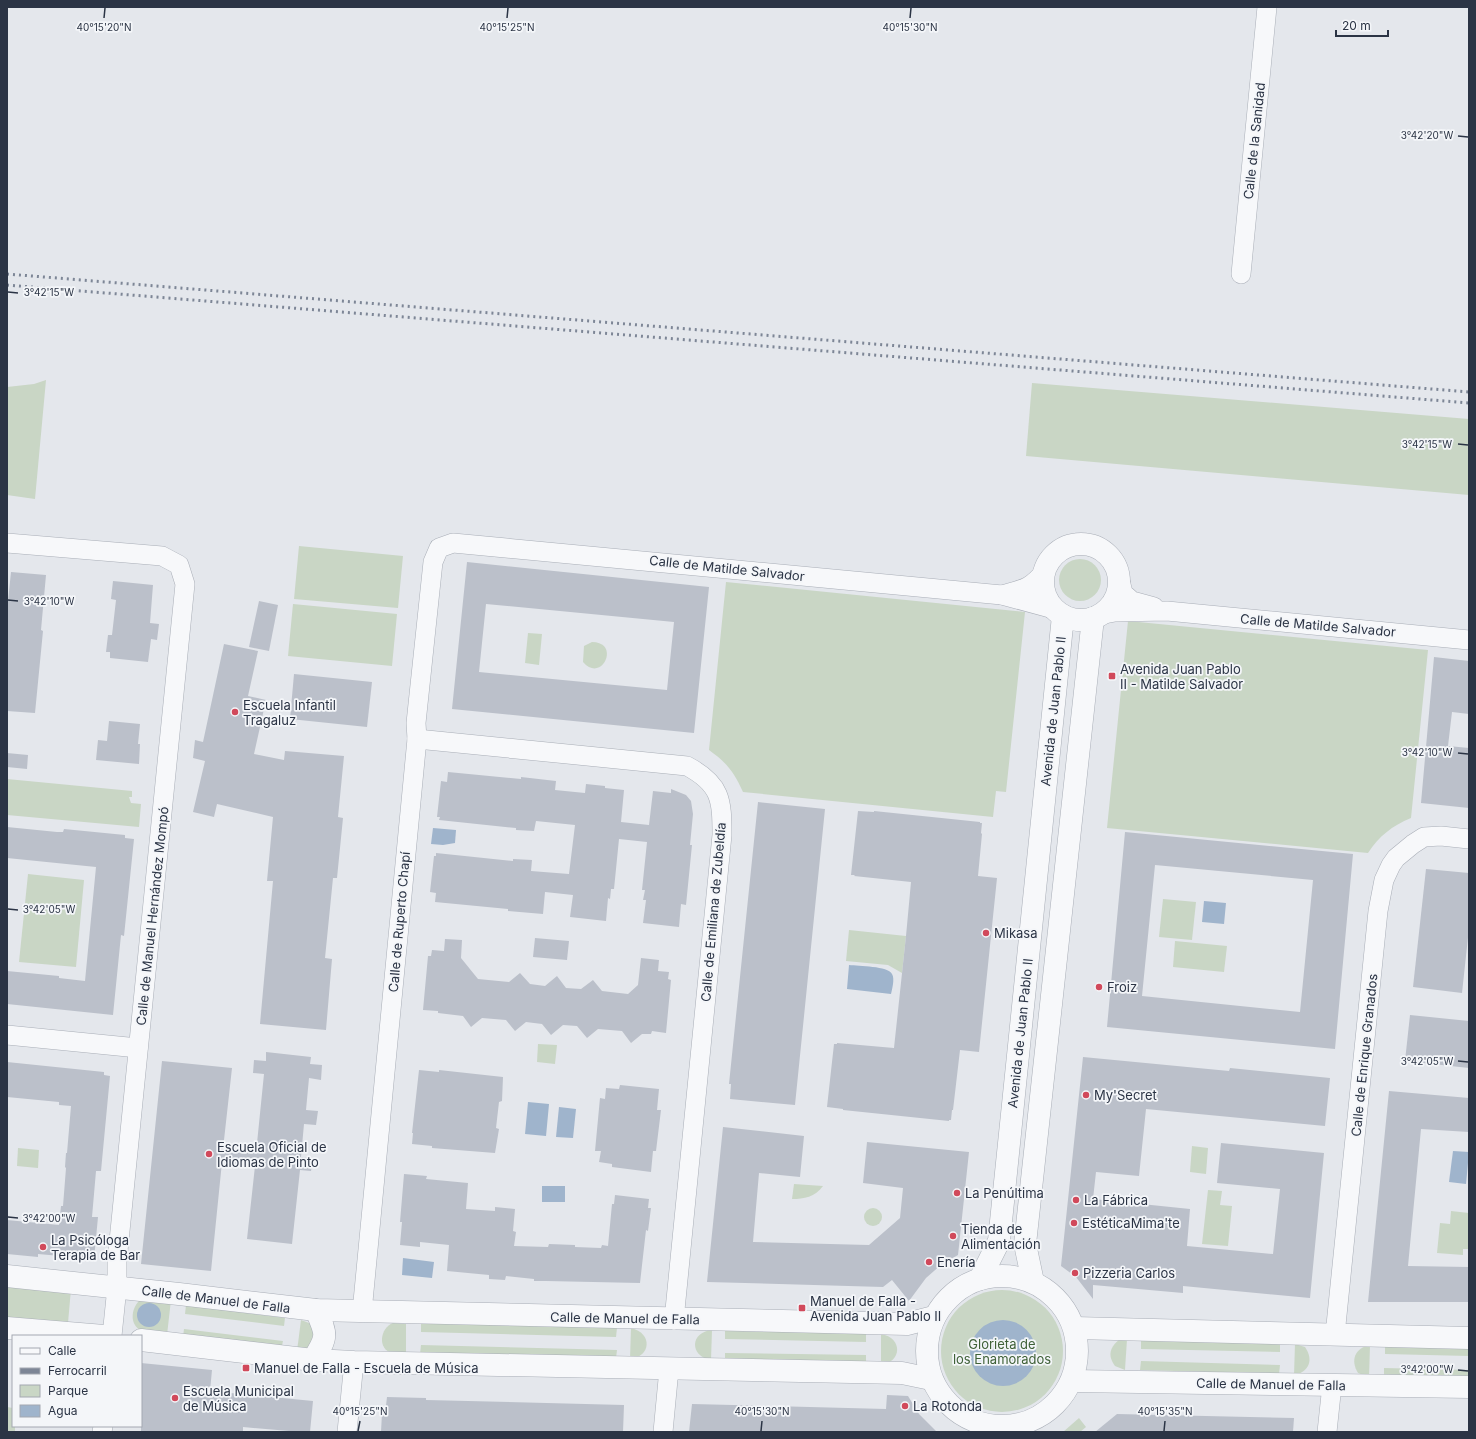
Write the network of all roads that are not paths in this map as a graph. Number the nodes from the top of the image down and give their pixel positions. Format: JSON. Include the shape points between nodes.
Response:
{"nodes":[{"id":1,"x":1267,"y":7,"type":"edge"},
{"id":2,"x":1241,"y":274,"type":"dead end"},
{"id":3,"x":453,"y":542,"type":"joint"},
{"id":4,"x":7,"y":543,"type":"edge"},
{"id":5,"x":1044,"y":572,"type":"junction"},
{"id":6,"x":1118,"y":576,"type":"junction"},
{"id":7,"x":1002,"y":595,"type":"junction"},
{"id":8,"x":1167,"y":611,"type":"junction"},
{"id":9,"x":1058,"y":613,"type":"junction"},
{"id":10,"x":1096,"y":617,"type":"junction"},
{"id":11,"x":1469,"y":640,"type":"edge"},
{"id":12,"x":417,"y":739,"type":"junction"},
{"id":13,"x":1469,"y":839,"type":"edge"},
{"id":14,"x":7,"y":1035,"type":"edge"},
{"id":15,"x":138,"y":1048,"type":"junction"},
{"id":16,"x":7,"y":1276,"type":"edge"},
{"id":17,"x":980,"y":1279,"type":"junction"},
{"id":18,"x":1033,"y":1282,"type":"junction"},
{"id":19,"x":117,"y":1287,"type":"junction"},
{"id":20,"x":316,"y":1310,"type":"junction"},
{"id":21,"x":362,"y":1312,"type":"junction"},
{"id":22,"x":934,"y":1318,"type":"junction"},
{"id":23,"x":674,"y":1320,"type":"junction"},
{"id":24,"x":7,"y":1328,"type":"edge"},
{"id":25,"x":1074,"y":1328,"type":"junction"},
{"id":26,"x":92,"y":1335,"type":"edge"},
{"id":27,"x":112,"y":1335,"type":"edge"},
{"id":28,"x":1334,"y":1335,"type":"junction"},
{"id":29,"x":1469,"y":1338,"type":"edge"},
{"id":30,"x":142,"y":1340,"type":"edge"},
{"id":31,"x":313,"y":1360,"type":"junction"},
{"id":32,"x":354,"y":1362,"type":"junction"},
{"id":33,"x":669,"y":1369,"type":"junction"},
{"id":34,"x":931,"y":1379,"type":"junction"},
{"id":35,"x":1072,"y":1381,"type":"junction"},
{"id":36,"x":1332,"y":1385,"type":"junction"},
{"id":37,"x":1469,"y":1387,"type":"edge"},
{"id":38,"x":968,"y":1425,"type":"edge"},
{"id":39,"x":1023,"y":1428,"type":"edge"},
{"id":40,"x":347,"y":1432,"type":"edge"},
{"id":41,"x":663,"y":1432,"type":"edge"},
{"id":42,"x":1327,"y":1432,"type":"edge"}],
"edges":[{"from":1,"to":2,"type":"street","name":"Calle de la Sanidad"},
{"from":3,"to":7,"type":"street","name":"Calle de Matilde Salvador"},
{"from":3,"to":12,"type":"street","name":"Calle de Ruperto Chapí","via":[[439,548],[433,562],[416,723]]},
{"from":4,"to":15,"type":"street","name":"Calle de Manuel Hernández Mompó","via":[[162,556],[179,565],[185,584]]},
{"from":5,"to":6,"type":"street","via":[[1055,553],[1074,544],[1087,543],[1107,554]]},
{"from":5,"to":7,"type":"street","name":"Calle de Matilde Salvador","via":[[1025,589]]},
{"from":5,"to":9,"type":"street","via":[[1044,592]]},
{"from":6,"to":8,"type":"street","name":"Calle de Matilde Salvador","via":[[1123,593],[1132,601]]},
{"from":6,"to":10,"type":"street","via":[[1115,599]]},
{"from":7,"to":9,"type":"street","name":"Calle de Matilde Salvador"},
{"from":8,"to":10,"type":"street","name":"Calle de Matilde Salvador","via":[[1115,612]]},
{"from":8,"to":11,"type":"street","name":"Calle de Matilde Salvador"},
{"from":9,"to":10,"type":"street","via":[[1078,620]]},
{"from":9,"to":17,"type":"street","name":"Avenida de Juan Pablo II","via":[[999,1242]]},
{"from":10,"to":18,"type":"street","via":[[1025,1244]]},
{"from":12,"to":21,"type":"street","name":"Calle de Ruperto Chapí"},
{"from":12,"to":23,"type":"street","name":"Calle de Emiliana de Zubeldía","via":[[687,766],[703,776],[717,791],[722,808],[722,835]]},
{"from":13,"to":28,"type":"street","name":"Calle de Enrique Granados","via":[[1424,837],[1396,858],[1384,880],[1378,912]]},
{"from":14,"to":15,"type":"street"},
{"from":15,"to":19,"type":"street","name":"Calle de Manuel Hernández Mompó","via":[[117,1260]]},
{"from":16,"to":19,"type":"street","name":"Calle de Manuel de Falla"},
{"from":17,"to":18,"type":"street","via":[[996,1276],[1017,1277]]},
{"from":17,"to":22,"type":"street","via":[[961,1288],[946,1300]]},
{"from":18,"to":25,"type":"street","via":[[1062,1305]]},
{"from":19,"to":20,"type":"street","name":"Calle de Manuel de Falla"},
{"from":19,"to":27,"type":"street","name":"Calle de Manuel Hernández Mompó"},
{"from":20,"to":21,"type":"street","name":"Calle de Manuel de Falla"},
{"from":20,"to":31,"type":"street","via":[[325,1330],[324,1344]]},
{"from":21,"to":23,"type":"street","name":"Calle de Manuel de Falla"},
{"from":22,"to":23,"type":"street","name":"Calle de Manuel de Falla","via":[[907,1324]]},
{"from":22,"to":34,"type":"street","via":[[927,1338],[927,1360]]},
{"from":24,"to":26,"type":"street"},
{"from":25,"to":28,"type":"street"},
{"from":25,"to":35,"type":"street","via":[[1077,1362]]},
{"from":28,"to":29,"type":"street"},
{"from":30,"to":31,"type":"street"},
{"from":31,"to":32,"type":"street"},
{"from":32,"to":33,"type":"street"},
{"from":32,"to":40,"type":"street"},
{"from":33,"to":34,"type":"street","via":[[902,1373]]},
{"from":33,"to":41,"type":"street"},
{"from":34,"to":38,"type":"street","via":[[940,1395]]},
{"from":35,"to":36,"type":"street","name":"Calle de Manuel de Falla"},
{"from":35,"to":39,"type":"street","via":[[1060,1400]]},
{"from":36,"to":37,"type":"street","name":"Calle de Manuel de Falla"},
{"from":36,"to":42,"type":"street"},
{"from":38,"to":39,"type":"street"}]}
